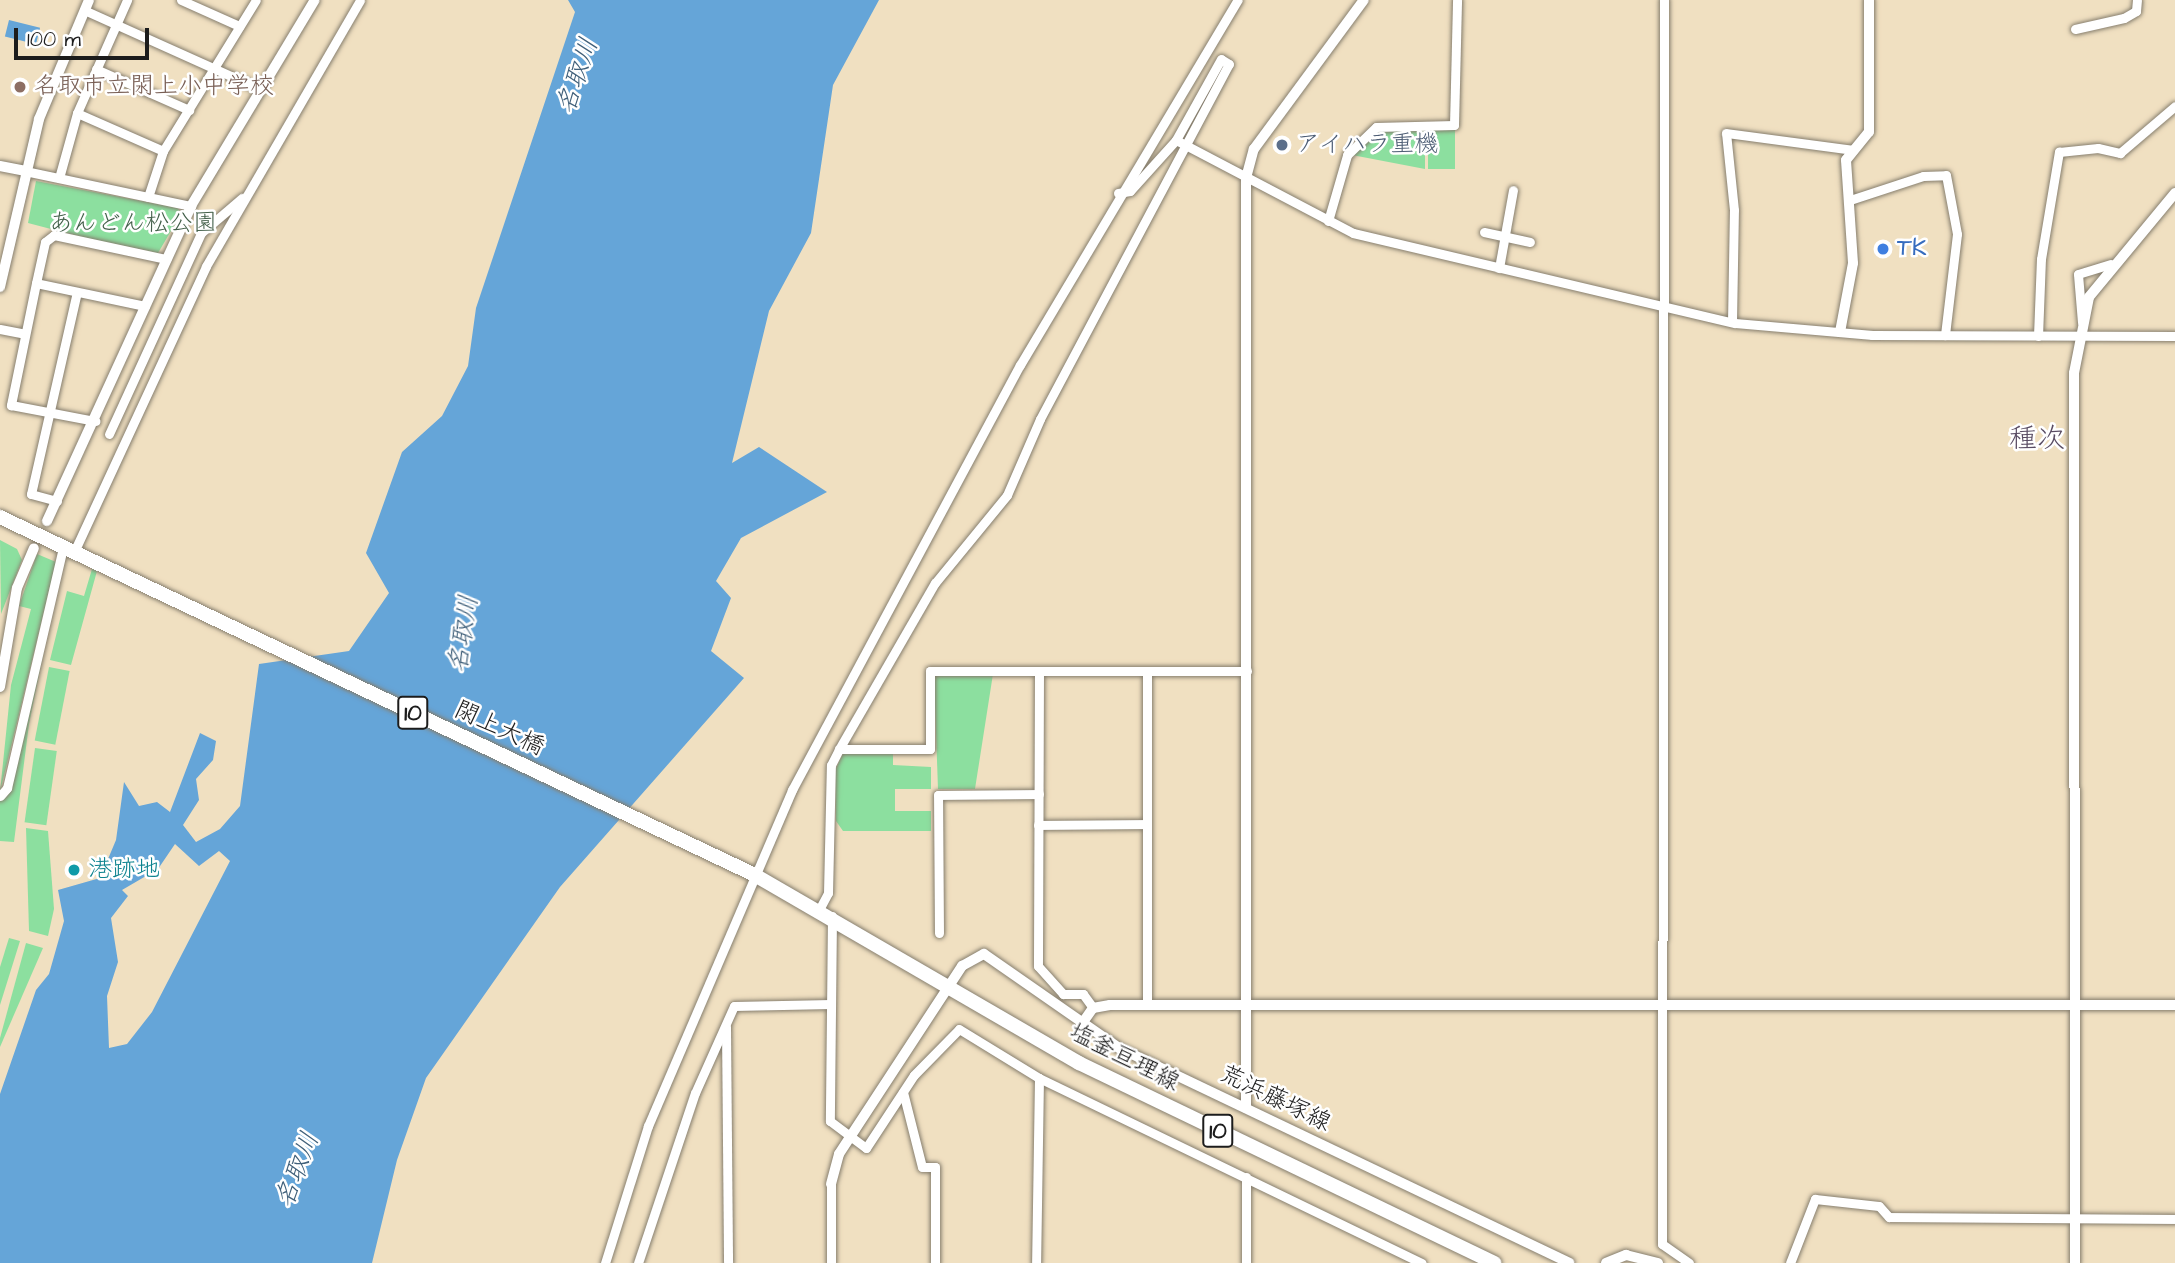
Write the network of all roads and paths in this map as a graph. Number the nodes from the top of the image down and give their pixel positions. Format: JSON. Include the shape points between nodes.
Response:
{"nodes":[{"id":1,"x":127,"y":0,"type":"edge"},
{"id":2,"x":181,"y":0,"type":"edge"},
{"id":3,"x":256,"y":0,"type":"edge"},
{"id":4,"x":315,"y":0,"type":"edge"},
{"id":5,"x":360,"y":0,"type":"edge"},
{"id":6,"x":1238,"y":0,"type":"edge"},
{"id":7,"x":1364,"y":0,"type":"edge"},
{"id":8,"x":1457,"y":0,"type":"edge"},
{"id":9,"x":1664,"y":0,"type":"edge"},
{"id":10,"x":1869,"y":0,"type":"edge"},
{"id":11,"x":2137,"y":0,"type":"edge"},
{"id":12,"x":87,"y":5,"type":"edge"},
{"id":13,"x":116,"y":24,"type":"junction"},
{"id":14,"x":240,"y":26,"type":"junction"},
{"id":15,"x":2075,"y":29,"type":"dead end"},
{"id":16,"x":96,"y":69,"type":"junction"},
{"id":17,"x":215,"y":69,"type":"junction"},
{"id":18,"x":260,"y":89,"type":"junction"},
{"id":19,"x":2175,"y":106,"type":"edge"},
{"id":20,"x":189,"y":110,"type":"junction"},
{"id":21,"x":77,"y":113,"type":"junction"},
{"id":22,"x":1176,"y":140,"type":"junction"},
{"id":23,"x":1184,"y":148,"type":"junction"},
{"id":24,"x":1853,"y":150,"type":"junction"},
{"id":25,"x":163,"y":151,"type":"junction"},
{"id":26,"x":0,"y":166,"type":"edge"},
{"id":27,"x":25,"y":171,"type":"junction"},
{"id":28,"x":59,"y":178,"type":"junction"},
{"id":29,"x":1246,"y":178,"type":"junction"},
{"id":30,"x":1513,"y":190,"type":"dead end"},
{"id":31,"x":249,"y":192,"type":"junction"},
{"id":32,"x":1118,"y":193,"type":"junction"},
{"id":33,"x":2175,"y":193,"type":"edge"},
{"id":34,"x":148,"y":197,"type":"junction"},
{"id":35,"x":1850,"y":200,"type":"junction"},
{"id":36,"x":191,"y":206,"type":"junction"},
{"id":37,"x":1328,"y":221,"type":"junction"},
{"id":38,"x":1484,"y":232,"type":"dead end"},
{"id":39,"x":1504,"y":237,"type":"junction"},
{"id":40,"x":1530,"y":242,"type":"dead end"},
{"id":41,"x":166,"y":259,"type":"junction"},
{"id":42,"x":2111,"y":264,"type":"junction"},
{"id":43,"x":1499,"y":268,"type":"junction"},
{"id":44,"x":36,"y":283,"type":"junction"},
{"id":45,"x":0,"y":287,"type":"edge"},
{"id":46,"x":77,"y":292,"type":"junction"},
{"id":47,"x":145,"y":306,"type":"junction"},
{"id":48,"x":1662,"y":306,"type":"junction"},
{"id":49,"x":2082,"y":321,"type":"junction"},
{"id":50,"x":1732,"y":322,"type":"junction"},
{"id":51,"x":0,"y":329,"type":"edge"},
{"id":52,"x":1840,"y":332,"type":"junction"},
{"id":53,"x":25,"y":334,"type":"junction"},
{"id":54,"x":1945,"y":335,"type":"junction"},
{"id":55,"x":2038,"y":335,"type":"junction"},
{"id":56,"x":2078,"y":336,"type":"junction"},
{"id":57,"x":2175,"y":336,"type":"edge"},
{"id":58,"x":50,"y":412,"type":"junction"},
{"id":59,"x":95,"y":421,"type":"junction"},
{"id":60,"x":109,"y":434,"type":"dead end"},
{"id":61,"x":57,"y":500,"type":"junction"},
{"id":62,"x":0,"y":517,"type":"edge"},
{"id":63,"x":47,"y":521,"type":"dead end"},
{"id":64,"x":34,"y":548,"type":"dead end"},
{"id":65,"x":73,"y":551,"type":"junction"},
{"id":66,"x":5,"y":619,"type":"edge"},
{"id":67,"x":1039,"y":671,"type":"junction"},
{"id":68,"x":1247,"y":671,"type":"junction"},
{"id":69,"x":1147,"y":672,"type":"junction"},
{"id":70,"x":0,"y":687,"type":"edge"},
{"id":71,"x":839,"y":748,"type":"junction"},
{"id":72,"x":1038,"y":794,"type":"junction"},
{"id":73,"x":0,"y":796,"type":"edge"},
{"id":74,"x":1147,"y":824,"type":"junction"},
{"id":75,"x":1038,"y":825,"type":"junction"},
{"id":76,"x":749,"y":873,"type":"junction"},
{"id":77,"x":826,"y":911,"type":"junction"},
{"id":78,"x":939,"y":933,"type":"dead end"},
{"id":79,"x":950,"y":986,"type":"junction"},
{"id":80,"x":831,"y":1004,"type":"junction"},
{"id":81,"x":1147,"y":1005,"type":"junction"},
{"id":82,"x":1246,"y":1005,"type":"junction"},
{"id":83,"x":1663,"y":1005,"type":"junction"},
{"id":84,"x":2074,"y":1005,"type":"junction"},
{"id":85,"x":2175,"y":1005,"type":"edge"},
{"id":86,"x":1093,"y":1008,"type":"junction"},
{"id":87,"x":726,"y":1024,"type":"junction"},
{"id":88,"x":1081,"y":1025,"type":"junction"},
{"id":89,"x":1039,"y":1078,"type":"junction"},
{"id":90,"x":903,"y":1093,"type":"junction"},
{"id":91,"x":1246,"y":1108,"type":"junction"},
{"id":92,"x":849,"y":1138,"type":"junction"},
{"id":93,"x":1246,"y":1177,"type":"junction"},
{"id":94,"x":831,"y":1184,"type":"joint"},
{"id":95,"x":2175,"y":1219,"type":"edge"},
{"id":96,"x":2076,"y":1220,"type":"junction"},
{"id":97,"x":605,"y":1263,"type":"edge"},
{"id":98,"x":638,"y":1263,"type":"edge"},
{"id":99,"x":728,"y":1263,"type":"edge"},
{"id":100,"x":831,"y":1263,"type":"edge"},
{"id":101,"x":935,"y":1263,"type":"edge"},
{"id":102,"x":1036,"y":1263,"type":"edge"},
{"id":103,"x":1246,"y":1263,"type":"edge"},
{"id":104,"x":1422,"y":1263,"type":"edge"},
{"id":105,"x":1494,"y":1263,"type":"edge"},
{"id":106,"x":1569,"y":1263,"type":"edge"},
{"id":107,"x":1606,"y":1263,"type":"edge"},
{"id":108,"x":1658,"y":1263,"type":"edge"},
{"id":109,"x":1689,"y":1263,"type":"edge"},
{"id":110,"x":1790,"y":1263,"type":"edge"},
{"id":111,"x":2075,"y":1263,"type":"edge"}],
"edges":[{"from":1,"to":13,"type":"street"},
{"from":2,"to":14,"type":"street"},
{"from":3,"to":14,"type":"street"},
{"from":4,"to":18,"type":"street"},
{"from":5,"to":31,"type":"street"},
{"from":6,"to":32,"type":"street"},
{"from":7,"to":29,"type":"street","via":[[1254,149]]},
{"from":8,"to":37,"type":"street","via":[[1454,125],[1376,127],[1347,155]]},
{"from":9,"to":48,"type":"street"},
{"from":10,"to":24,"type":"street","via":[[1869,132]]},
{"from":11,"to":15,"type":"street","via":[[2136,11],[2124,18]]},
{"from":12,"to":13,"type":"street"},
{"from":12,"to":27,"type":"street"},
{"from":13,"to":16,"type":"street"},
{"from":13,"to":17,"type":"street"},
{"from":14,"to":17,"type":"street"},
{"from":16,"to":20,"type":"street"},
{"from":16,"to":21,"type":"street"},
{"from":17,"to":18,"type":"street"},
{"from":17,"to":20,"type":"street"},
{"from":18,"to":36,"type":"street"},
{"from":19,"to":55,"type":"street","via":[[2120,153],[2098,148],[2059,152],[2041,259]]},
{"from":20,"to":25,"type":"street"},
{"from":21,"to":25,"type":"street"},
{"from":21,"to":28,"type":"street"},
{"from":22,"to":23,"type":"street"},
{"from":22,"to":23,"type":"street","via":[[1221,59],[1229,64]]},
{"from":22,"to":32,"type":"street","via":[[1130,191]]},
{"from":23,"to":29,"type":"street"},
{"from":23,"to":71,"type":"street","via":[[1040,419],[1007,495],[935,583]]},
{"from":24,"to":35,"type":"street","via":[[1846,160]]},
{"from":24,"to":50,"type":"street","via":[[1726,133],[1734,210]]},
{"from":25,"to":34,"type":"street"},
{"from":26,"to":27,"type":"street"},
{"from":27,"to":28,"type":"street"},
{"from":27,"to":45,"type":"street"},
{"from":28,"to":34,"type":"street"},
{"from":29,"to":37,"type":"street"},
{"from":29,"to":68,"type":"street"},
{"from":30,"to":39,"type":"street"},
{"from":31,"to":60,"type":"street","via":[[201,233]]},
{"from":31,"to":65,"type":"street","via":[[206,266]]},
{"from":32,"to":76,"type":"street"},
{"from":33,"to":42,"type":"street"},
{"from":34,"to":36,"type":"street"},
{"from":35,"to":52,"type":"street","via":[[1853,263]]},
{"from":35,"to":54,"type":"street","via":[[1923,176],[1946,176],[1956,234]]},
{"from":36,"to":41,"type":"street"},
{"from":37,"to":43,"type":"street","via":[[1353,233]]},
{"from":38,"to":39,"type":"street"},
{"from":39,"to":40,"type":"street"},
{"from":39,"to":43,"type":"street"},
{"from":41,"to":44,"type":"street","via":[[54,235],[45,242]]},
{"from":41,"to":47,"type":"street"},
{"from":42,"to":49,"type":"street"},
{"from":42,"to":49,"type":"street","via":[[2078,274]]},
{"from":43,"to":48,"type":"street"},
{"from":44,"to":46,"type":"street"},
{"from":44,"to":53,"type":"street"},
{"from":46,"to":47,"type":"street"},
{"from":46,"to":58,"type":"street"},
{"from":47,"to":59,"type":"street"},
{"from":48,"to":50,"type":"street"},
{"from":48,"to":83,"type":"street"},
{"from":49,"to":56,"type":"street"},
{"from":50,"to":52,"type":"street"},
{"from":51,"to":53,"type":"street"},
{"from":52,"to":54,"type":"street"},
{"from":53,"to":58,"type":"street","via":[[11,405]]},
{"from":54,"to":55,"type":"street"},
{"from":55,"to":56,"type":"street"},
{"from":56,"to":57,"type":"street"},
{"from":56,"to":84,"type":"street"},
{"from":58,"to":59,"type":"street"},
{"from":58,"to":61,"type":"street","via":[[32,494]]},
{"from":59,"to":61,"type":"street"},
{"from":61,"to":63,"type":"street"},
{"from":62,"to":65,"type":"main road","number":"10"},
{"from":64,"to":66,"type":"street"},
{"from":65,"to":73,"type":"street","via":[[7,788]]},
{"from":65,"to":76,"type":"main road","name":"閖上大橋","number":"10"},
{"from":66,"to":70,"type":"street"},
{"from":67,"to":69,"type":"street"},
{"from":67,"to":71,"type":"street","via":[[930,671],[930,749]]},
{"from":67,"to":72,"type":"street"},
{"from":68,"to":69,"type":"street"},
{"from":68,"to":82,"type":"street"},
{"from":69,"to":74,"type":"street"},
{"from":71,"to":77,"type":"street","via":[[831,765]]},
{"from":72,"to":75,"type":"street"},
{"from":72,"to":78,"type":"street","via":[[938,795]]},
{"from":74,"to":75,"type":"street"},
{"from":74,"to":81,"type":"street"},
{"from":75,"to":86,"type":"street","via":[[1038,966],[1063,994],[1083,994]]},
{"from":76,"to":77,"type":"main road","name":"塩釜亘理線","number":"10"},
{"from":76,"to":97,"type":"street","via":[[648,1126]]},
{"from":77,"to":79,"type":"main road","name":"塩釜亘理線","number":"10"},
{"from":77,"to":80,"type":"street"},
{"from":79,"to":88,"type":"street","name":"荒浜藤塚線","via":[[962,966],[984,954]]},
{"from":79,"to":92,"type":"street"},
{"from":79,"to":105,"type":"main road","name":"塩釜亘理線","number":"10","via":[[1079,1063]]},
{"from":80,"to":87,"type":"street","via":[[734,1006]]},
{"from":80,"to":92,"type":"street","via":[[830,1121]]},
{"from":81,"to":82,"type":"street"},
{"from":81,"to":86,"type":"street"},
{"from":82,"to":83,"type":"street"},
{"from":82,"to":91,"type":"street"},
{"from":83,"to":84,"type":"street"},
{"from":83,"to":109,"type":"street","via":[[1662,1244]]},
{"from":84,"to":85,"type":"street"},
{"from":84,"to":96,"type":"street"},
{"from":86,"to":88,"type":"street"},
{"from":87,"to":98,"type":"street","via":[[671,1157]]},
{"from":87,"to":99,"type":"street"},
{"from":88,"to":91,"type":"street","name":"荒浜藤塚線"},
{"from":89,"to":90,"type":"street","via":[[959,1029]]},
{"from":89,"to":93,"type":"street"},
{"from":89,"to":102,"type":"street"},
{"from":90,"to":92,"type":"street","via":[[866,1148]]},
{"from":90,"to":101,"type":"street","via":[[922,1167],[935,1167]]},
{"from":91,"to":106,"type":"street","name":"荒浜藤塚線"},
{"from":92,"to":94,"type":"street"},
{"from":93,"to":103,"type":"street"},
{"from":93,"to":104,"type":"street"},
{"from":94,"to":100,"type":"street"},
{"from":95,"to":96,"type":"street"},
{"from":96,"to":110,"type":"street","via":[[1889,1217],[1879,1206],[1815,1199]]},
{"from":96,"to":111,"type":"street"},
{"from":107,"to":108,"type":"street","via":[[1626,1255]]}]}
